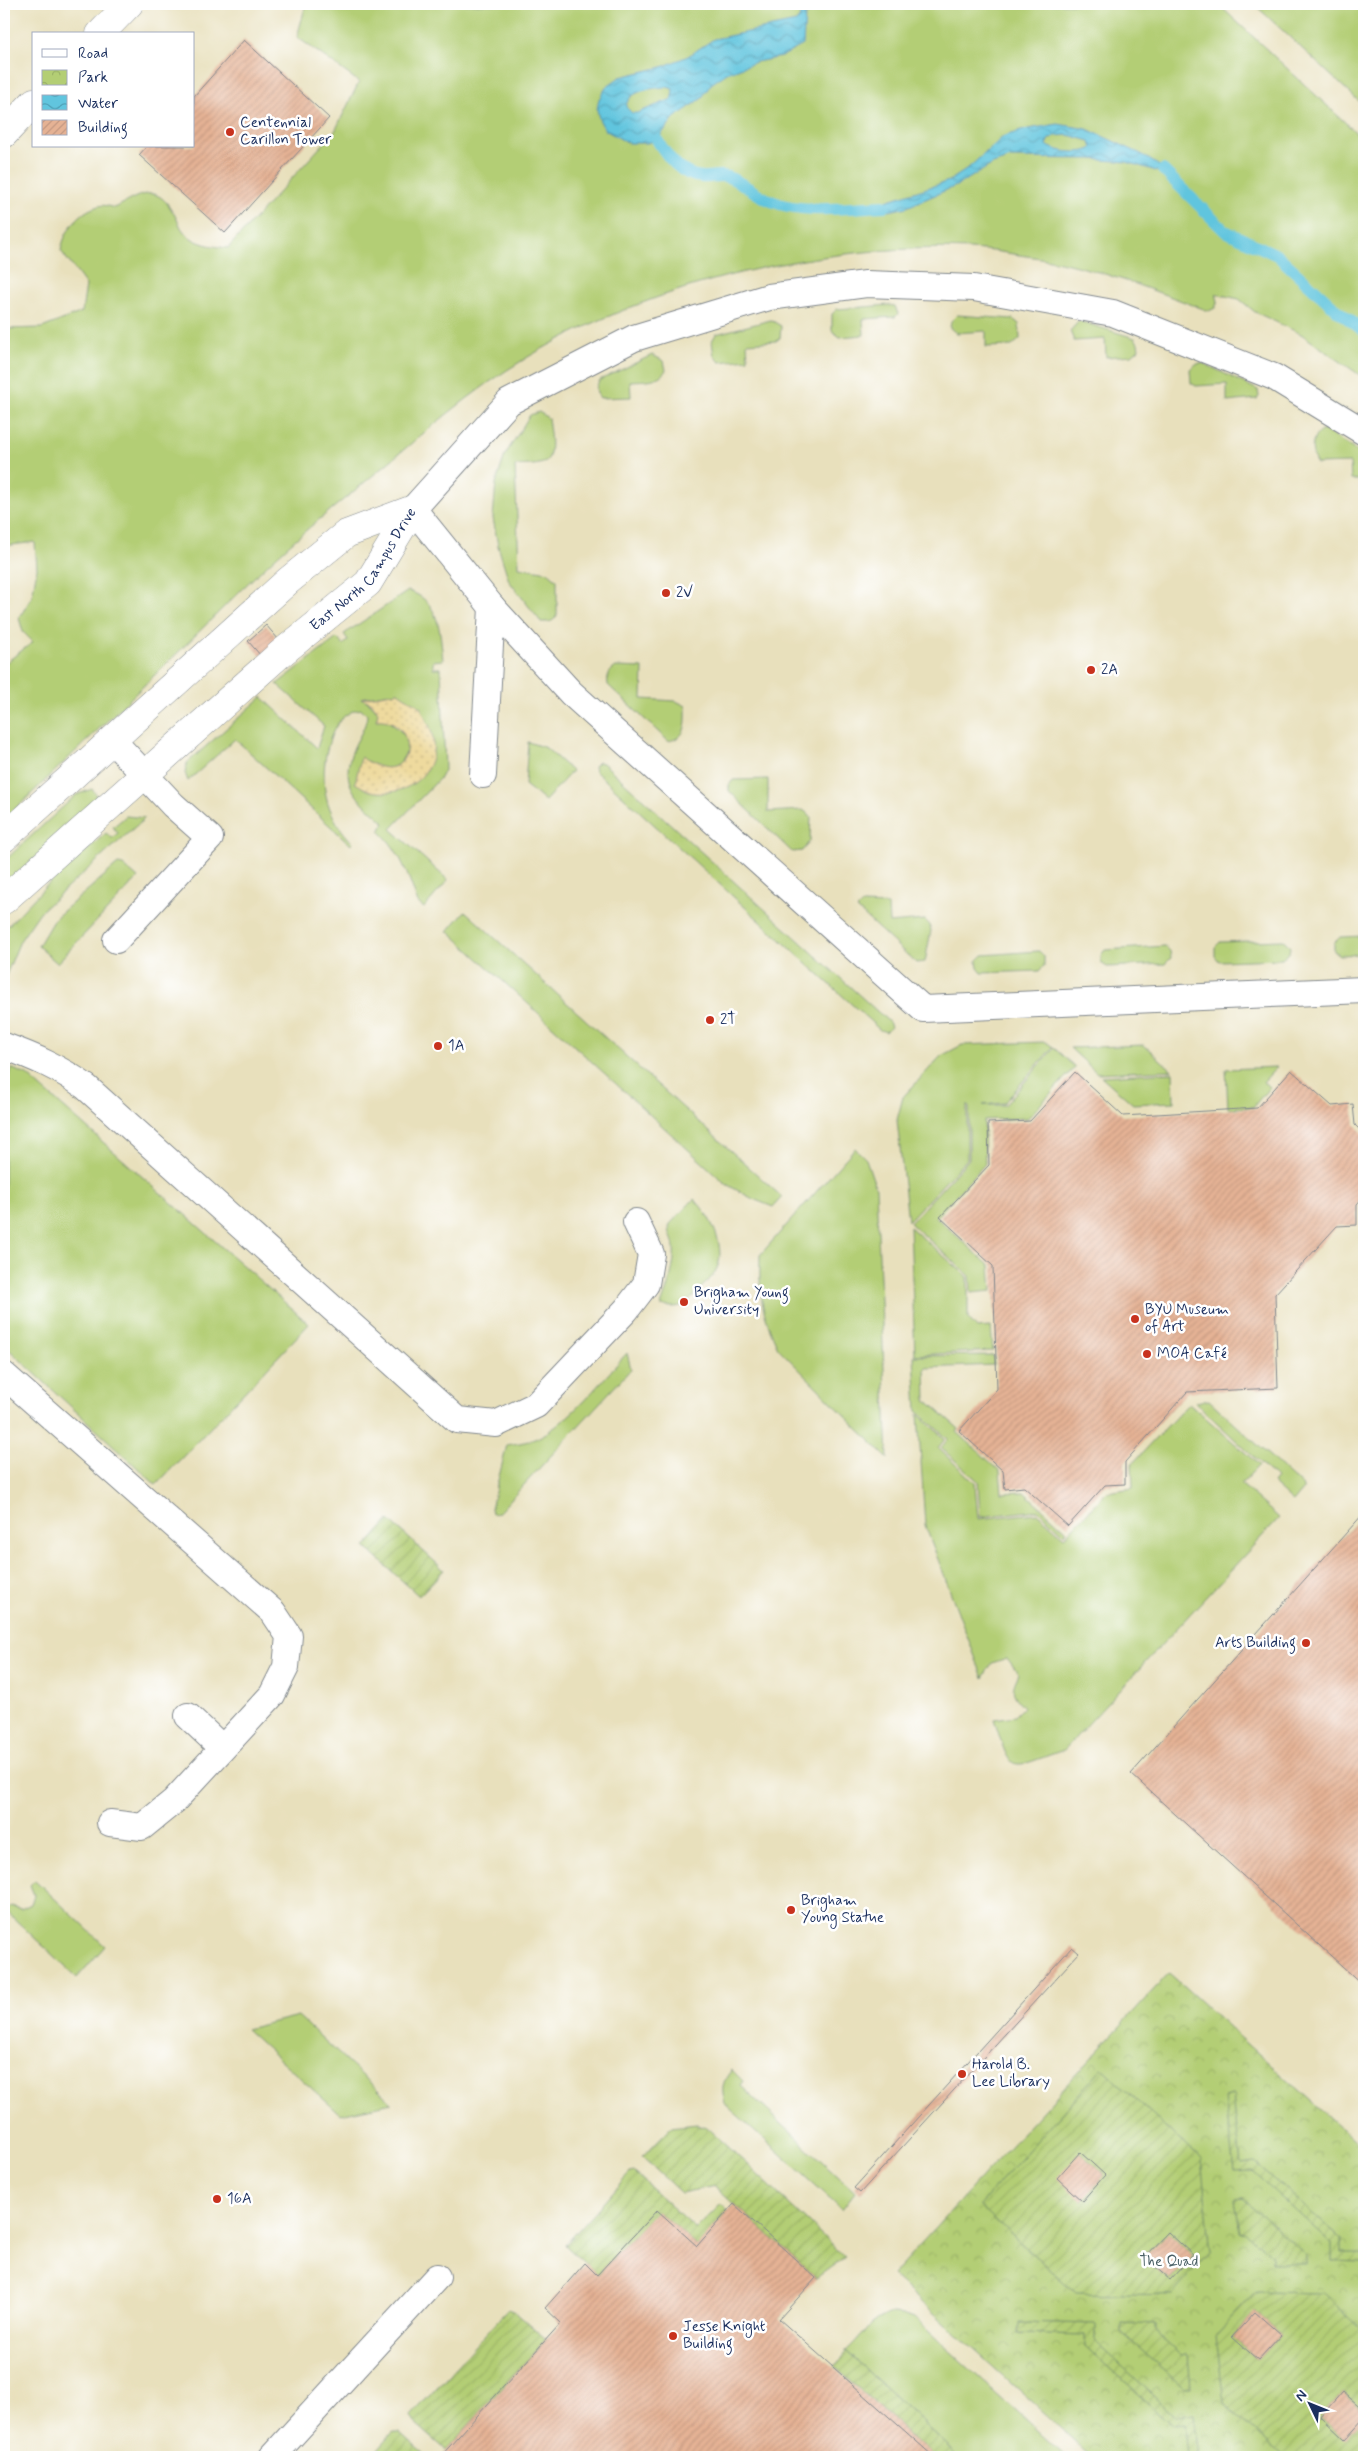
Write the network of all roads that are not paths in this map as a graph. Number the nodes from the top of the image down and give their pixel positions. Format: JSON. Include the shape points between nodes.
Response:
{"nodes":[{"id":1,"x":129,"y":4,"type":"edge"},
{"id":2,"x":102,"y":32,"type":"edge"},
{"id":3,"x":32,"y":104,"type":"edge"},
{"id":4,"x":4,"y":132,"type":"edge"},
{"id":5,"x":1364,"y":432,"type":"edge"},
{"id":6,"x":413,"y":509,"type":"junction"},
{"id":7,"x":492,"y":607,"type":"junction"},
{"id":8,"x":112,"y":740,"type":"junction"},
{"id":9,"x":144,"y":775,"type":"junction"},
{"id":10,"x":483,"y":775,"type":"dead end"},
{"id":11,"x":4,"y":838,"type":"edge"},
{"id":12,"x":4,"y":900,"type":"edge"},
{"id":13,"x":116,"y":940,"type":"dead end"},
{"id":14,"x":1364,"y":990,"type":"edge"},
{"id":15,"x":4,"y":1046,"type":"edge"},
{"id":16,"x":636,"y":1222,"type":"dead end"},
{"id":17,"x":4,"y":1375,"type":"edge"},
{"id":18,"x":188,"y":1716,"type":"dead end"},
{"id":19,"x":222,"y":1748,"type":"junction"},
{"id":20,"x":110,"y":1823,"type":"dead end"},
{"id":21,"x":437,"y":2277,"type":"dead end"},
{"id":22,"x":272,"y":2457,"type":"edge"}],
"edges":[{"from":1,"to":2,"type":"street"},
{"from":3,"to":4,"type":"street"},
{"from":5,"to":6,"type":"lane","via":[[1274,377],[1113,313],[974,288],[866,284],[769,297],[634,338],[593,358],[508,402]]},
{"from":6,"to":7,"type":"lane"},
{"from":6,"to":8,"type":"street","name":"East North Campus Drive","via":[[346,534],[288,581]]},
{"from":6,"to":9,"type":"street","name":"East North Campus Drive","via":[[368,583],[279,655]]},
{"from":7,"to":10,"type":"lane"},
{"from":7,"to":14,"type":"lane","via":[[571,693],[923,1008]]},
{"from":8,"to":9,"type":"lane"},
{"from":8,"to":11,"type":"street","name":"East North Campus Drive"},
{"from":9,"to":12,"type":"street","name":"East North Campus Drive"},
{"from":9,"to":13,"type":"lane","via":[[210,838]]},
{"from":15,"to":16,"type":"lane","via":[[43,1060],[86,1088],[457,1420],[496,1424],[536,1405],[626,1310],[646,1284],[651,1254]]},
{"from":17,"to":19,"type":"lane","via":[[273,1612],[288,1636],[286,1667],[272,1695]]},
{"from":18,"to":19,"type":"lane"},
{"from":19,"to":20,"type":"lane","via":[[174,1801],[142,1827]]},
{"from":21,"to":22,"type":"lane"}]}
